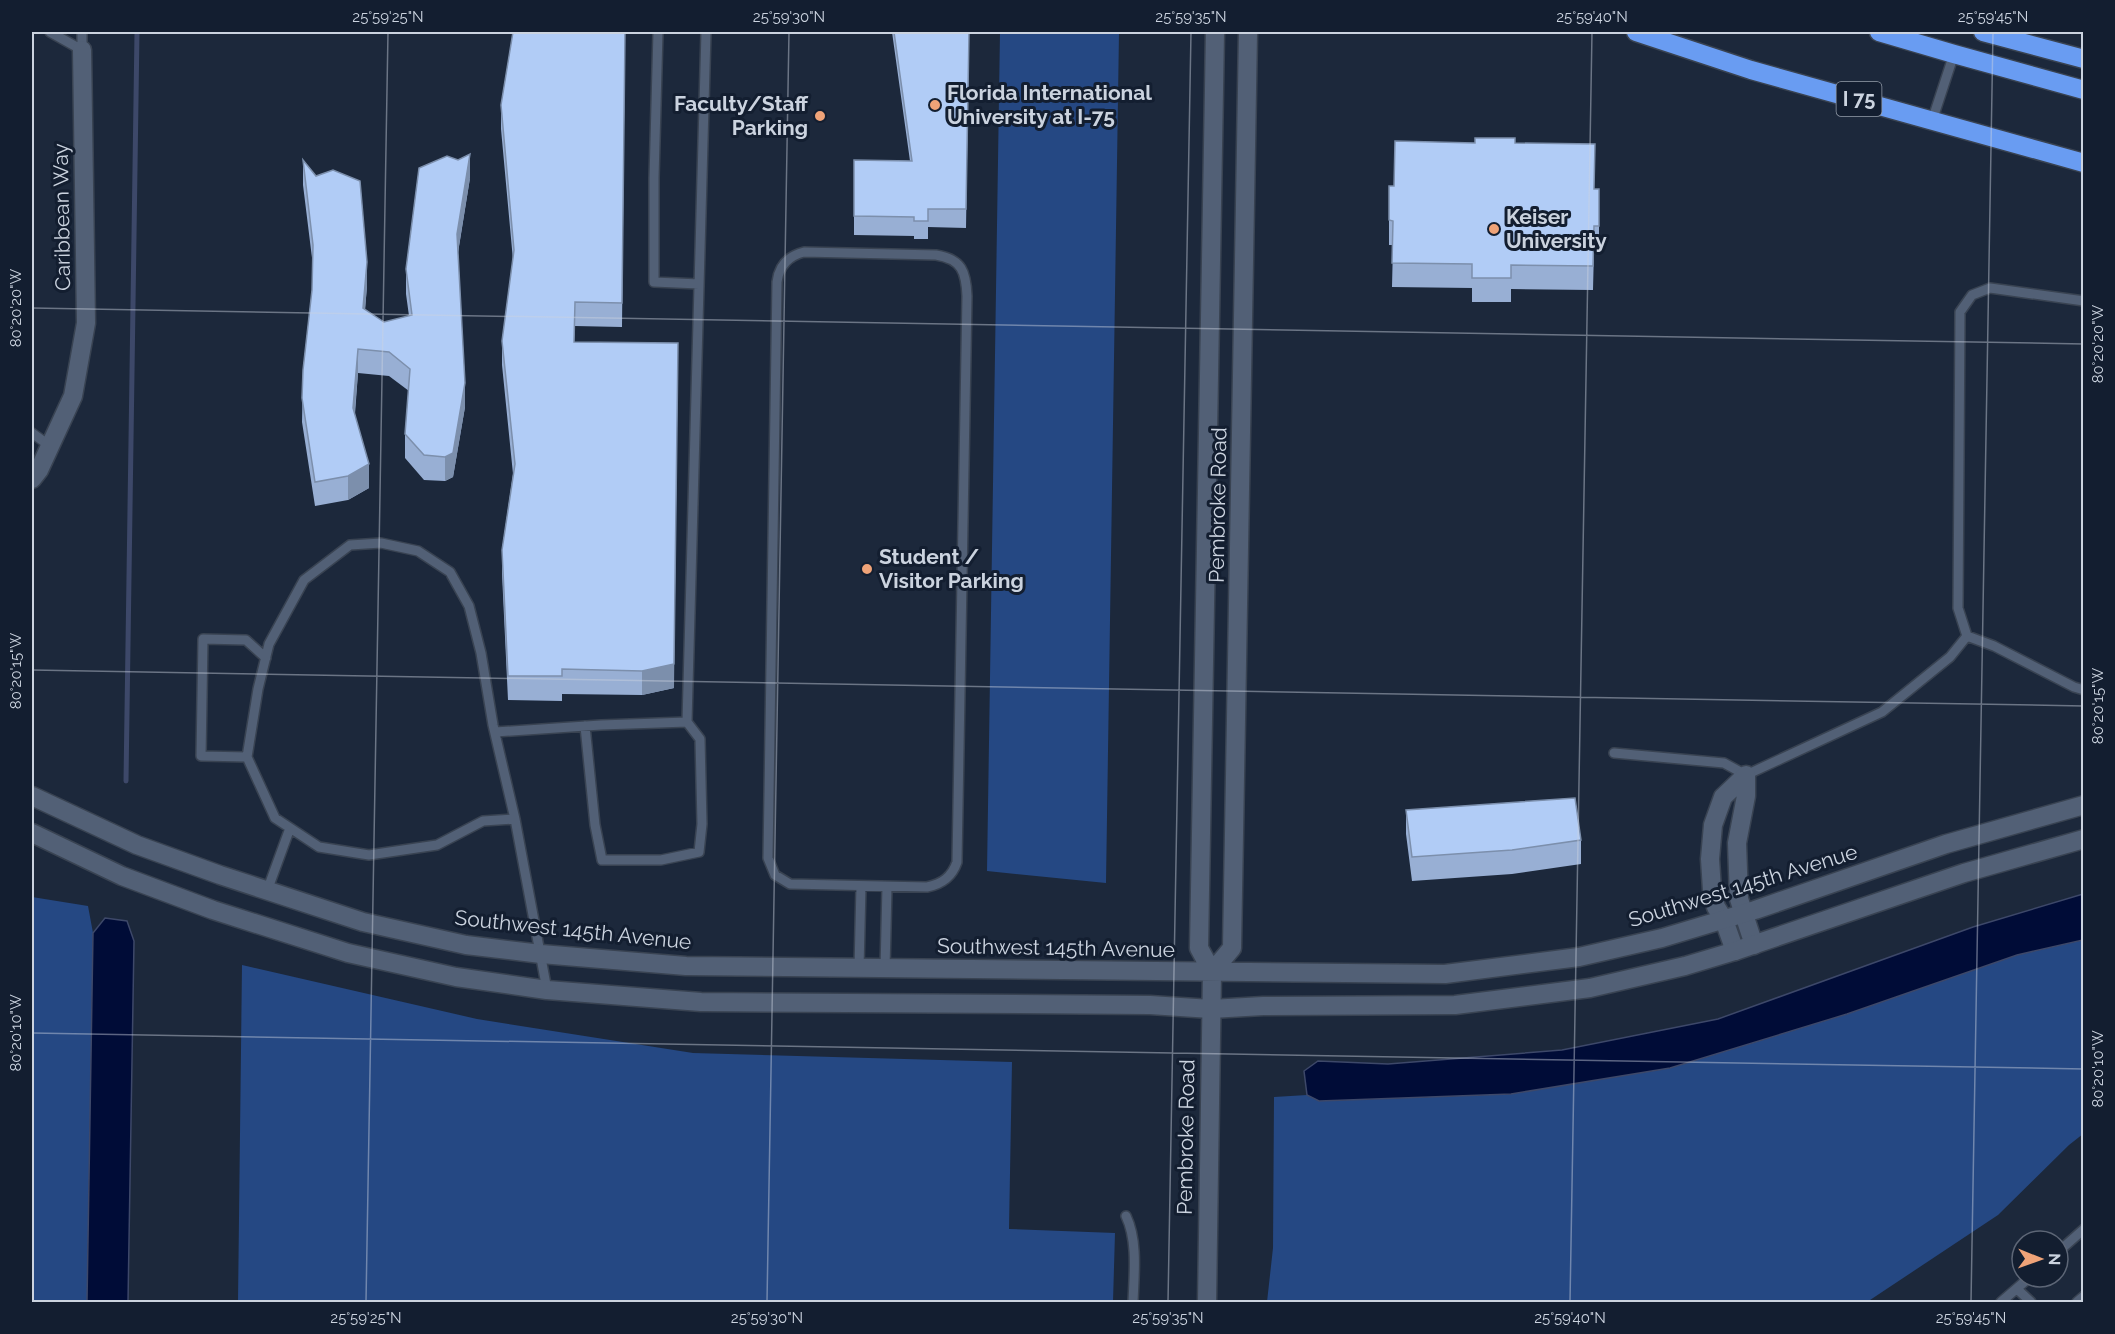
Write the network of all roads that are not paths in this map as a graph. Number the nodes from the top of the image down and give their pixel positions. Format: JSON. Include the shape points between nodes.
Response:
{"nodes":[{"id":1,"x":50,"y":32,"type":"edge"},
{"id":2,"x":82,"y":32,"type":"edge"},
{"id":3,"x":658,"y":32,"type":"edge"},
{"id":4,"x":706,"y":32,"type":"edge"},
{"id":5,"x":1215,"y":32,"type":"edge"},
{"id":6,"x":1248,"y":32,"type":"edge"},
{"id":7,"x":1636,"y":32,"type":"edge"},
{"id":8,"x":1879,"y":32,"type":"edge"},
{"id":9,"x":1983,"y":32,"type":"edge"},
{"id":10,"x":82,"y":50,"type":"junction"},
{"id":11,"x":1954,"y":54,"type":"junction"},
{"id":12,"x":2084,"y":59,"type":"edge"},
{"id":13,"x":2084,"y":90,"type":"edge"},
{"id":14,"x":1932,"y":122,"type":"junction"},
{"id":15,"x":2084,"y":163,"type":"edge"},
{"id":16,"x":699,"y":284,"type":"junction"},
{"id":17,"x":2084,"y":301,"type":"edge"},
{"id":18,"x":32,"y":433,"type":"edge"},
{"id":19,"x":50,"y":446,"type":"junction"},
{"id":20,"x":32,"y":479,"type":"edge"},
{"id":21,"x":1967,"y":636,"type":"junction"},
{"id":22,"x":266,"y":658,"type":"junction"},
{"id":23,"x":2084,"y":690,"type":"edge"},
{"id":24,"x":687,"y":722,"type":"junction"},
{"id":25,"x":585,"y":726,"type":"junction"},
{"id":26,"x":495,"y":732,"type":"junction"},
{"id":27,"x":1614,"y":753,"type":"dead end"},
{"id":28,"x":247,"y":757,"type":"junction"},
{"id":29,"x":1746,"y":775,"type":"junction"},
{"id":30,"x":32,"y":796,"type":"edge"},
{"id":31,"x":2084,"y":806,"type":"edge"},
{"id":32,"x":515,"y":819,"type":"junction"},
{"id":33,"x":290,"y":828,"type":"junction"},
{"id":34,"x":32,"y":833,"type":"edge"},
{"id":35,"x":2084,"y":839,"type":"edge"},
{"id":36,"x":861,"y":886,"type":"junction"},
{"id":37,"x":887,"y":886,"type":"junction"},
{"id":38,"x":267,"y":891,"type":"junction"},
{"id":39,"x":1743,"y":914,"type":"junction"},
{"id":40,"x":1724,"y":921,"type":"junction"},
{"id":41,"x":1754,"y":945,"type":"junction"},
{"id":42,"x":1735,"y":951,"type":"junction"},
{"id":43,"x":541,"y":954,"type":"junction"},
{"id":44,"x":859,"y":968,"type":"junction"},
{"id":45,"x":885,"y":969,"type":"junction"},
{"id":46,"x":1212,"y":972,"type":"junction"},
{"id":47,"x":547,"y":990,"type":"junction"},
{"id":48,"x":1211,"y":1009,"type":"junction"},
{"id":49,"x":1126,"y":1216,"type":"dead end"},
{"id":50,"x":2084,"y":1229,"type":"edge"},
{"id":51,"x":2070,"y":1241,"type":"edge"},
{"id":52,"x":2017,"y":1289,"type":"joint"},
{"id":53,"x":2084,"y":1296,"type":"edge"},
{"id":54,"x":1133,"y":1302,"type":"edge"},
{"id":55,"x":1207,"y":1302,"type":"edge"},
{"id":56,"x":2001,"y":1302,"type":"edge"},
{"id":57,"x":2031,"y":1302,"type":"edge"},
{"id":58,"x":2077,"y":1302,"type":"edge"}],
"edges":[{"from":1,"to":10,"type":"lane"},
{"from":2,"to":10,"type":"lane"},
{"from":3,"to":16,"type":"lane","via":[[654,282]]},
{"from":4,"to":16,"type":"lane"},
{"from":5,"to":46,"type":"street","name":"Pembroke Road","via":[[1199,948]]},
{"from":6,"to":46,"type":"street","name":"Pembroke Road","via":[[1232,948]]},
{"from":7,"to":14,"type":"highway","number":"I 75"},
{"from":8,"to":11,"type":"highway"},
{"from":9,"to":12,"type":"highway"},
{"from":10,"to":19,"type":"street","name":"Caribbean Way","via":[[86,323],[73,396]]},
{"from":11,"to":13,"type":"highway"},
{"from":11,"to":14,"type":"lane"},
{"from":14,"to":15,"type":"highway","number":"I 75"},
{"from":16,"to":24,"type":"lane"},
{"from":17,"to":21,"type":"lane","via":[[1990,288],[1972,295],[1960,312],[1958,608]]},
{"from":18,"to":19,"type":"lane"},
{"from":19,"to":20,"type":"street","name":"Caribbean Way"},
{"from":21,"to":23,"type":"lane"},
{"from":21,"to":29,"type":"lane","via":[[1950,657],[1882,712]]},
{"from":22,"to":26,"type":"lane","via":[[269,644],[304,580],[350,545],[381,543],[418,551],[450,572],[470,606]]},
{"from":22,"to":28,"type":"lane"},
{"from":22,"to":28,"type":"lane","via":[[246,640],[203,639],[201,756]]},
{"from":24,"to":25,"type":"lane"},
{"from":24,"to":25,"type":"lane","via":[[700,739],[699,852],[661,860],[602,860]]},
{"from":25,"to":26,"type":"lane"},
{"from":26,"to":32,"type":"lane"},
{"from":27,"to":29,"type":"lane","via":[[1724,763]]},
{"from":28,"to":33,"type":"lane","via":[[275,818]]},
{"from":29,"to":39,"type":"street","via":[[1737,843]]},
{"from":29,"to":40,"type":"street","via":[[1723,797],[1713,825],[1712,890]]},
{"from":30,"to":38,"type":"street","name":"Southwest 145th Avenue","via":[[137,845]]},
{"from":31,"to":39,"type":"street","name":"Southwest 145th Avenue","via":[[1946,844]]},
{"from":32,"to":33,"type":"lane","via":[[483,821],[437,845],[369,855],[319,847]]},
{"from":32,"to":43,"type":"lane"},
{"from":33,"to":38,"type":"lane"},
{"from":34,"to":47,"type":"street","via":[[122,876],[348,953],[456,977]]},
{"from":35,"to":41,"type":"street","via":[[1964,873]]},
{"from":36,"to":37,"type":"lane"},
{"from":36,"to":37,"type":"lane","via":[[790,884],[776,875],[768,858],[777,282],[786,261],[804,252],[945,256],[960,266],[967,283],[957,862],[951,875],[938,885]]},
{"from":36,"to":44,"type":"lane"},
{"from":37,"to":45,"type":"lane"},
{"from":38,"to":43,"type":"street","name":"Southwest 145th Avenue","via":[[363,922],[466,945]]},
{"from":39,"to":40,"type":"street","name":"Southwest 145th Avenue"},
{"from":39,"to":41,"type":"street"},
{"from":40,"to":42,"type":"street"},
{"from":40,"to":46,"type":"street","name":"Southwest 145th Avenue","via":[[1579,957],[1445,974]]},
{"from":41,"to":42,"type":"street"},
{"from":42,"to":48,"type":"street","via":[[1590,988],[1455,1005]]},
{"from":43,"to":44,"type":"street","name":"Southwest 145th Avenue","via":[[686,966]]},
{"from":43,"to":47,"type":"lane"},
{"from":44,"to":45,"type":"street","name":"Southwest 145th Avenue"},
{"from":45,"to":46,"type":"street","name":"Southwest 145th Avenue"},
{"from":46,"to":48,"type":"street","name":"Pembroke Road"},
{"from":47,"to":48,"type":"street","via":[[701,1002],[1150,1005]]},
{"from":48,"to":55,"type":"street","name":"Pembroke Road"},
{"from":49,"to":54,"type":"lane","via":[[1133,1244]]},
{"from":50,"to":51,"type":"lane"},
{"from":52,"to":56,"type":"lane"},
{"from":52,"to":57,"type":"lane"},
{"from":53,"to":58,"type":"lane"}]}
